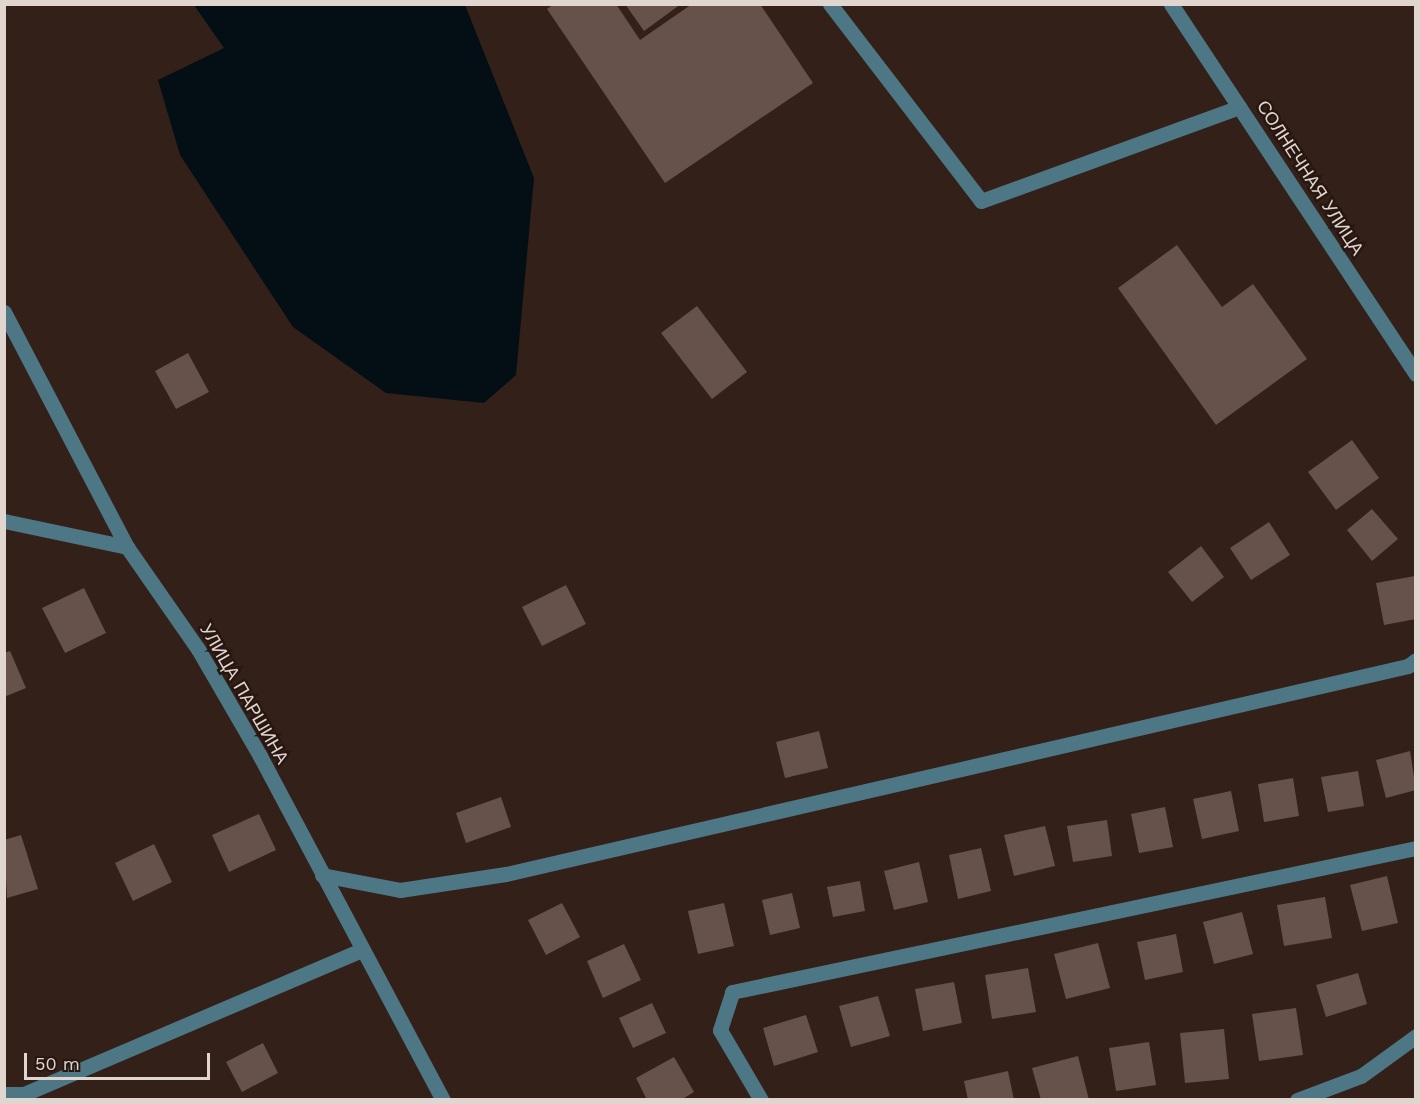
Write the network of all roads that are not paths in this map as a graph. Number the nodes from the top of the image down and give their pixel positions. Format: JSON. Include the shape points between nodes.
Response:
{"nodes":[{"id":1,"x":830,"y":4,"type":"edge"},
{"id":2,"x":1171,"y":4,"type":"edge"},
{"id":3,"x":1239,"y":107,"type":"junction"},
{"id":4,"x":4,"y":312,"type":"edge"},
{"id":5,"x":1416,"y":374,"type":"edge"},
{"id":6,"x":4,"y":521,"type":"edge"},
{"id":7,"x":127,"y":547,"type":"junction"},
{"id":8,"x":1416,"y":660,"type":"edge"},
{"id":9,"x":1416,"y":848,"type":"edge"},
{"id":10,"x":321,"y":875,"type":"junction"},
{"id":11,"x":362,"y":950,"type":"junction"},
{"id":12,"x":1416,"y":1036,"type":"edge"},
{"id":13,"x":4,"y":1094,"type":"edge"},
{"id":14,"x":443,"y":1100,"type":"edge"},
{"id":15,"x":761,"y":1100,"type":"edge"},
{"id":16,"x":1297,"y":1100,"type":"edge"}],
"edges":[{"from":1,"to":3,"type":"street","via":[[981,201]]},
{"from":2,"to":3,"type":"street","name":"СОЛНЕЧНАЯ УЛИЦА"},
{"from":3,"to":5,"type":"street","name":"СОЛНЕЧНАЯ УЛИЦА"},
{"from":4,"to":7,"type":"street","name":"УЛИЦА ПАРШИНА"},
{"from":6,"to":7,"type":"street"},
{"from":7,"to":10,"type":"street","name":"УЛИЦА ПАРШИНА","via":[[203,659]]},
{"from":8,"to":10,"type":"street","via":[[1408,666],[506,874],[400,890]]},
{"from":9,"to":15,"type":"street","via":[[732,992],[720,1030]]},
{"from":10,"to":11,"type":"street","name":"УЛИЦА ПАРШИНА"},
{"from":11,"to":13,"type":"street","via":[[24,1094]]},
{"from":11,"to":14,"type":"street","name":"УЛИЦА ПАРШИНА"},
{"from":12,"to":16,"type":"street","via":[[1361,1076]]}]}
